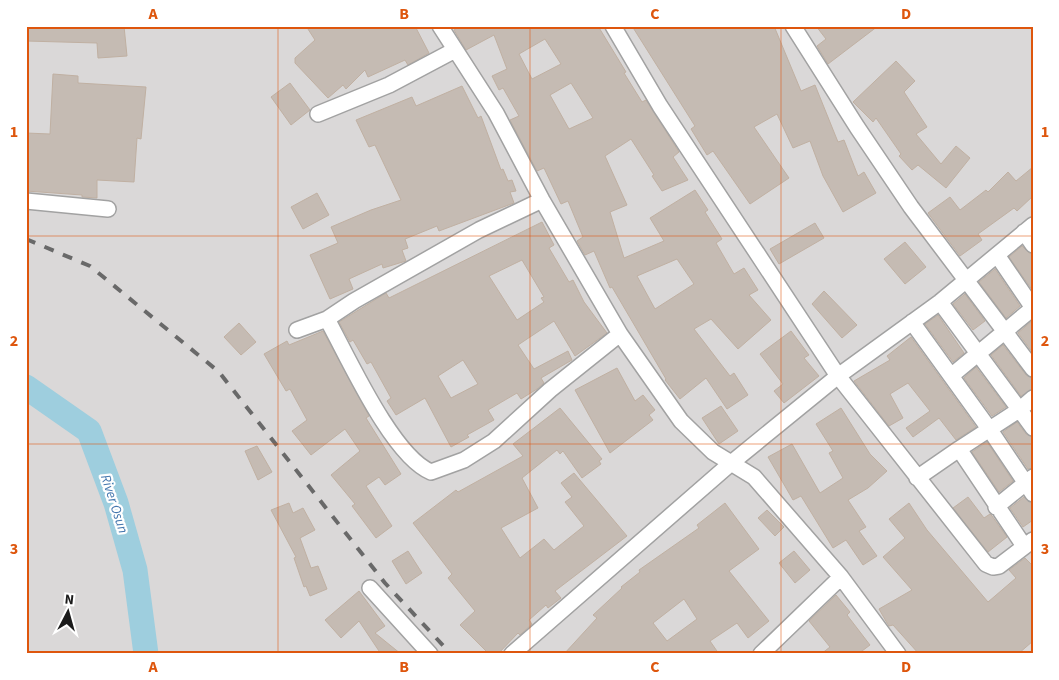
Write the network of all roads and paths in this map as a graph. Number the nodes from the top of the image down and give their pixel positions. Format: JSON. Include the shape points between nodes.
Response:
{"nodes":[{"id":1,"x":440,"y":26,"type":"edge"},
{"id":2,"x":613,"y":26,"type":"edge"},
{"id":3,"x":793,"y":26,"type":"edge"},
{"id":4,"x":456,"y":50,"type":"junction"},
{"id":5,"x":318,"y":114,"type":"dead end"},
{"id":6,"x":542,"y":200,"type":"junction"},
{"id":7,"x":26,"y":201,"type":"edge"},
{"id":8,"x":108,"y":209,"type":"dead end"},
{"id":9,"x":1028,"y":229,"type":"edge"},
{"id":10,"x":1033,"y":245,"type":"edge"},
{"id":11,"x":997,"y":255,"type":"junction"},
{"id":12,"x":966,"y":282,"type":"junction"},
{"id":13,"x":940,"y":302,"type":"junction"},
{"id":14,"x":1033,"y":308,"type":"edge"},
{"id":15,"x":327,"y":319,"type":"junction"},
{"id":16,"x":912,"y":322,"type":"junction"},
{"id":17,"x":297,"y":330,"type":"dead end"},
{"id":18,"x":1005,"y":330,"type":"junction"},
{"id":19,"x":620,"y":334,"type":"junction"},
{"id":20,"x":978,"y":354,"type":"junction"},
{"id":21,"x":1033,"y":370,"type":"edge"},
{"id":22,"x":838,"y":376,"type":"junction"},
{"id":23,"x":951,"y":376,"type":"junction"},
{"id":24,"x":1033,"y":398,"type":"edge"},
{"id":25,"x":1019,"y":410,"type":"junction"},
{"id":26,"x":1033,"y":428,"type":"edge"},
{"id":27,"x":990,"y":430,"type":"junction"},
{"id":28,"x":959,"y":450,"type":"junction"},
{"id":29,"x":730,"y":464,"type":"junction"},
{"id":30,"x":916,"y":478,"type":"junction"},
{"id":31,"x":1030,"y":485,"type":"edge"},
{"id":32,"x":996,"y":507,"type":"junction"},
{"id":33,"x":1029,"y":543,"type":"edge"},
{"id":34,"x":841,"y":578,"type":"junction"},
{"id":35,"x":370,"y":588,"type":"dead end"},
{"id":36,"x":430,"y":654,"type":"edge"},
{"id":37,"x":512,"y":654,"type":"edge"},
{"id":38,"x":761,"y":654,"type":"edge"},
{"id":39,"x":898,"y":654,"type":"edge"}],
"edges":[{"from":1,"to":4,"type":"street"},
{"from":2,"to":22,"type":"street","via":[[660,106]]},
{"from":3,"to":12,"type":"street","via":[[857,127]]},
{"from":4,"to":5,"type":"street","via":[[389,85]]},
{"from":4,"to":6,"type":"street","via":[[496,113]]},
{"from":6,"to":15,"type":"street","via":[[478,230]]},
{"from":6,"to":19,"type":"street"},
{"from":7,"to":8,"type":"street"},
{"from":9,"to":10,"type":"street"},
{"from":9,"to":11,"type":"street"},
{"from":11,"to":12,"type":"street"},
{"from":11,"to":14,"type":"street"},
{"from":12,"to":13,"type":"street"},
{"from":12,"to":18,"type":"street"},
{"from":13,"to":16,"type":"street"},
{"from":13,"to":20,"type":"street"},
{"from":14,"to":18,"type":"street"},
{"from":15,"to":17,"type":"street"},
{"from":15,"to":19,"type":"street","via":[[398,443],[422,468],[431,472],[464,460],[494,441],[550,390]]},
{"from":16,"to":22,"type":"street"},
{"from":16,"to":23,"type":"street"},
{"from":18,"to":20,"type":"street"},
{"from":18,"to":21,"type":"street"},
{"from":19,"to":29,"type":"street","via":[[681,421]]},
{"from":20,"to":23,"type":"street"},
{"from":20,"to":25,"type":"street"},
{"from":22,"to":29,"type":"street"},
{"from":22,"to":30,"type":"street"},
{"from":23,"to":27,"type":"street"},
{"from":24,"to":25,"type":"street"},
{"from":25,"to":26,"type":"street"},
{"from":25,"to":27,"type":"street"},
{"from":27,"to":28,"type":"street"},
{"from":27,"to":31,"type":"street"},
{"from":28,"to":30,"type":"street"},
{"from":28,"to":32,"type":"street"},
{"from":29,"to":34,"type":"street","via":[[754,477]]},
{"from":29,"to":37,"type":"street"},
{"from":30,"to":33,"type":"street","via":[[986,564],[999,566]]},
{"from":31,"to":32,"type":"street"},
{"from":32,"to":33,"type":"street"},
{"from":34,"to":38,"type":"street"},
{"from":34,"to":39,"type":"street"},
{"from":35,"to":36,"type":"street"}]}
